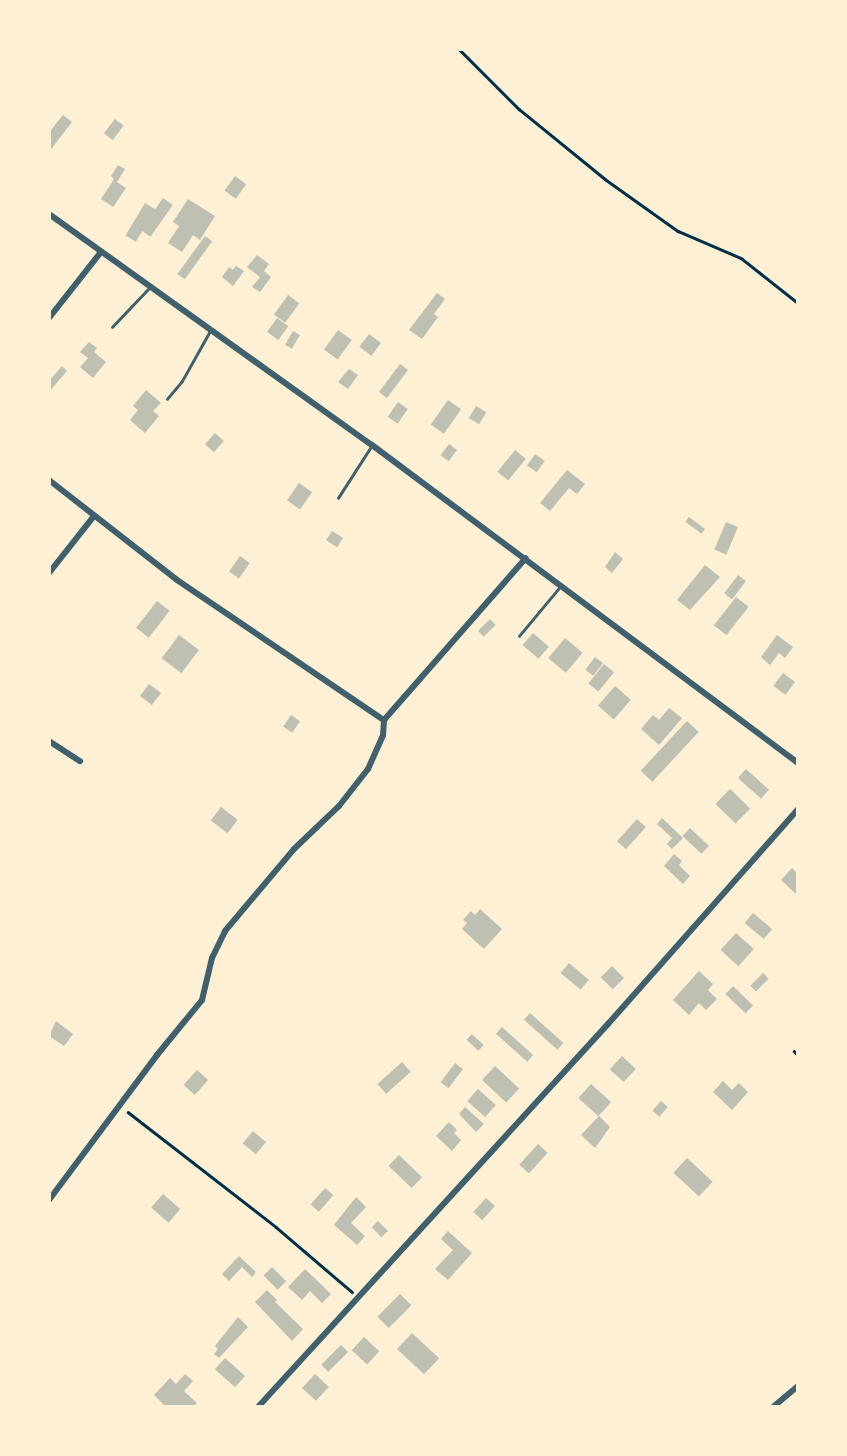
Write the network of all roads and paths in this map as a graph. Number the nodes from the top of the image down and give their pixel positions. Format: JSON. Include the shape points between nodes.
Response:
{"nodes":[{"id":1,"x":459,"y":49,"type":"edge"},
{"id":2,"x":49,"y":214,"type":"edge"},
{"id":3,"x":101,"y":252,"type":"junction"},
{"id":4,"x":150,"y":287,"type":"junction"},
{"id":5,"x":798,"y":303,"type":"edge"},
{"id":6,"x":49,"y":318,"type":"edge"},
{"id":7,"x":112,"y":327,"type":"dead end"},
{"id":8,"x":211,"y":330,"type":"junction"},
{"id":9,"x":167,"y":399,"type":"dead end"},
{"id":10,"x":372,"y":446,"type":"junction"},
{"id":11,"x":49,"y":480,"type":"edge"},
{"id":12,"x":338,"y":498,"type":"dead end"},
{"id":13,"x":94,"y":516,"type":"junction"},
{"id":14,"x":526,"y":558,"type":"junction"},
{"id":15,"x":49,"y":573,"type":"edge"},
{"id":16,"x":561,"y":584,"type":"junction"},
{"id":17,"x":519,"y":636,"type":"dead end"},
{"id":18,"x":384,"y":720,"type":"junction"},
{"id":19,"x":49,"y":741,"type":"edge"},
{"id":20,"x":80,"y":761,"type":"dead end"},
{"id":21,"x":798,"y":763,"type":"edge"},
{"id":22,"x":798,"y":809,"type":"edge"},
{"id":23,"x":794,"y":1051,"type":"dead end"},
{"id":24,"x":798,"y":1055,"type":"edge"},
{"id":25,"x":119,"y":1107,"type":"junction"},
{"id":26,"x":49,"y":1200,"type":"edge"},
{"id":27,"x":358,"y":1297,"type":"junction"},
{"id":28,"x":798,"y":1386,"type":"edge"},
{"id":29,"x":258,"y":1407,"type":"edge"},
{"id":30,"x":773,"y":1407,"type":"edge"}],
"edges":[{"from":1,"to":5,"type":"path","via":[[519,109],[605,179],[678,231],[741,258]]},
{"from":2,"to":3,"type":"street"},
{"from":3,"to":4,"type":"street"},
{"from":3,"to":6,"type":"street"},
{"from":4,"to":7,"type":"lane"},
{"from":4,"to":8,"type":"street"},
{"from":8,"to":9,"type":"lane"},
{"from":8,"to":10,"type":"street"},
{"from":10,"to":12,"type":"lane"},
{"from":10,"to":14,"type":"street"},
{"from":11,"to":13,"type":"street"},
{"from":13,"to":15,"type":"street"},
{"from":13,"to":18,"type":"street","via":[[177,580]]},
{"from":14,"to":16,"type":"street"},
{"from":14,"to":18,"type":"street"},
{"from":16,"to":17,"type":"lane"},
{"from":16,"to":21,"type":"street"},
{"from":18,"to":25,"type":"street","via":[[383,735],[368,769],[225,931],[212,958],[202,1000]]},
{"from":19,"to":20,"type":"street"},
{"from":22,"to":27,"type":"street"},
{"from":23,"to":24,"type":"path"},
{"from":25,"to":26,"type":"street"},
{"from":25,"to":27,"type":"path","via":[[276,1227]]},
{"from":27,"to":29,"type":"street"},
{"from":28,"to":30,"type":"street"}]}
